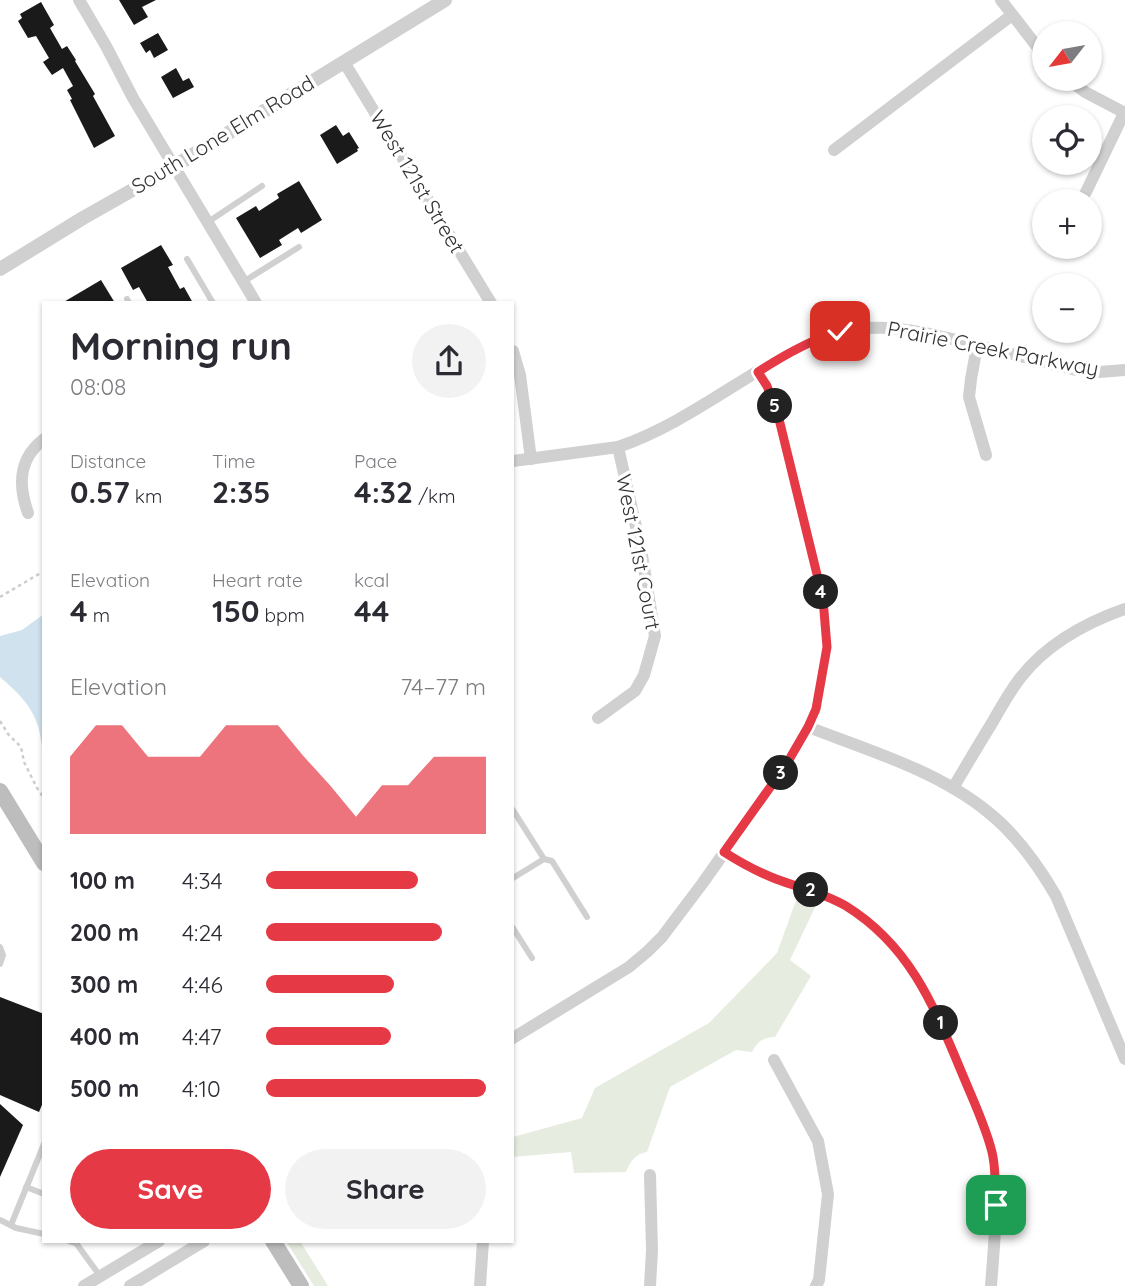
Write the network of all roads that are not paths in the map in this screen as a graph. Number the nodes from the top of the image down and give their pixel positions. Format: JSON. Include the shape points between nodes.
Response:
{"nodes":[{"id":1,"x":79,"y":0,"type":"edge"},
{"id":2,"x":445,"y":0,"type":"edge"},
{"id":3,"x":1001,"y":0,"type":"edge"},
{"id":4,"x":1012,"y":15,"type":"junction"},
{"id":5,"x":1032,"y":40,"type":"edge"},
{"id":6,"x":344,"y":62,"type":"junction"},
{"id":7,"x":1084,"y":91,"type":"edge"},
{"id":8,"x":1124,"y":113,"type":"edge"},
{"id":9,"x":835,"y":150,"type":"dead end"},
{"id":10,"x":173,"y":167,"type":"junction"},
{"id":11,"x":262,"y":186,"type":"dead end"},
{"id":12,"x":1087,"y":189,"type":"edge"},
{"id":13,"x":207,"y":222,"type":"junction"},
{"id":14,"x":299,"y":247,"type":"dead end"},
{"id":15,"x":187,"y":259,"type":"dead end"},
{"id":16,"x":0,"y":269,"type":"edge"},
{"id":17,"x":243,"y":282,"type":"junction"},
{"id":18,"x":212,"y":301,"type":"edge"},
{"id":19,"x":255,"y":301,"type":"edge"},
{"id":20,"x":490,"y":301,"type":"edge"},
{"id":21,"x":977,"y":346,"type":"junction"},
{"id":22,"x":514,"y":354,"type":"edge"},
{"id":23,"x":1125,"y":370,"type":"edge"},
{"id":24,"x":758,"y":372,"type":"junction"},
{"id":25,"x":42,"y":441,"type":"edge"},
{"id":26,"x":618,"y":447,"type":"junction"},
{"id":27,"x":986,"y":455,"type":"dead end"},
{"id":28,"x":531,"y":459,"type":"junction"},
{"id":29,"x":514,"y":461,"type":"edge"},
{"id":30,"x":28,"y":513,"type":"dead end"},
{"id":31,"x":1125,"y":609,"type":"edge"},
{"id":32,"x":598,"y":718,"type":"dead end"},
{"id":33,"x":808,"y":727,"type":"junction"},
{"id":34,"x":953,"y":788,"type":"junction"},
{"id":35,"x":0,"y":791,"type":"edge"},
{"id":36,"x":514,"y":812,"type":"edge"},
{"id":37,"x":724,"y":852,"type":"junction"},
{"id":38,"x":544,"y":859,"type":"junction"},
{"id":39,"x":42,"y":860,"type":"edge"},
{"id":40,"x":514,"y":877,"type":"edge"},
{"id":41,"x":587,"y":917,"type":"dead end"},
{"id":42,"x":514,"y":930,"type":"edge"},
{"id":43,"x":0,"y":947,"type":"edge"},
{"id":44,"x":532,"y":958,"type":"dead end"},
{"id":45,"x":0,"y":964,"type":"edge"},
{"id":46,"x":1121,"y":1036,"type":"edge"},
{"id":47,"x":514,"y":1037,"type":"edge"},
{"id":48,"x":1125,"y":1059,"type":"edge"},
{"id":49,"x":774,"y":1060,"type":"dead end"},
{"id":50,"x":42,"y":1149,"type":"edge"},
{"id":51,"x":650,"y":1175,"type":"dead end"},
{"id":52,"x":26,"y":1187,"type":"junction"},
{"id":53,"x":42,"y":1193,"type":"edge"},
{"id":54,"x":0,"y":1220,"type":"edge"},
{"id":55,"x":11,"y":1225,"type":"junction"},
{"id":56,"x":42,"y":1233,"type":"edge"},
{"id":57,"x":76,"y":1243,"type":"edge"},
{"id":58,"x":156,"y":1243,"type":"edge"},
{"id":59,"x":201,"y":1243,"type":"edge"},
{"id":60,"x":274,"y":1243,"type":"edge"},
{"id":61,"x":483,"y":1243,"type":"edge"},
{"id":62,"x":100,"y":1276,"type":"junction"},
{"id":63,"x":84,"y":1286,"type":"edge"},
{"id":64,"x":130,"y":1286,"type":"edge"},
{"id":65,"x":301,"y":1286,"type":"edge"},
{"id":66,"x":480,"y":1286,"type":"edge"},
{"id":67,"x":650,"y":1286,"type":"edge"},
{"id":68,"x":816,"y":1286,"type":"edge"},
{"id":69,"x":991,"y":1286,"type":"edge"}],
"edges":[{"from":1,"to":10,"type":"street"},
{"from":2,"to":6,"type":"street","name":"South Lone Elm Road"},
{"from":3,"to":4,"type":"street"},
{"from":4,"to":5,"type":"street"},
{"from":4,"to":9,"type":"street"},
{"from":6,"to":10,"type":"street","name":"South Lone Elm Road"},
{"from":6,"to":20,"type":"street","name":"West 121st Street"},
{"from":7,"to":8,"type":"street"},
{"from":8,"to":12,"type":"street"},
{"from":10,"to":13,"type":"street"},
{"from":10,"to":16,"type":"street","name":"South Lone Elm Road"},
{"from":11,"to":13,"type":"lane"},
{"from":13,"to":17,"type":"street"},
{"from":14,"to":17,"type":"lane"},
{"from":15,"to":18,"type":"lane"},
{"from":17,"to":19,"type":"street"},
{"from":21,"to":23,"type":"street","name":"Prairie Creek Parkway","via":[[1076,370]]},
{"from":21,"to":24,"type":"street","name":"Prairie Creek Parkway","via":[[901,328],[856,328],[810,342]]},
{"from":21,"to":27,"type":"street","via":[[970,397]]},
{"from":22,"to":28,"type":"street"},
{"from":24,"to":26,"type":"street","name":"Prairie Creek Parkway","via":[[656,432]]},
{"from":24,"to":33,"type":"street","via":[[778,415],[823,599],[827,647],[816,709]]},
{"from":25,"to":30,"type":"street","via":[[23,465],[22,495]]},
{"from":26,"to":28,"type":"street","name":"Prairie Creek Parkway"},
{"from":26,"to":32,"type":"street","name":"West 121st Court","via":[[655,636],[635,691]]},
{"from":28,"to":29,"type":"street","name":"Prairie Creek Parkway"},
{"from":31,"to":34,"type":"street","via":[[1077,629],[1029,668]]},
{"from":33,"to":34,"type":"street"},
{"from":33,"to":37,"type":"street"},
{"from":34,"to":46,"type":"street","via":[[1017,839],[1044,876]]},
{"from":35,"to":39,"type":"main road"},
{"from":36,"to":38,"type":"lane"},
{"from":37,"to":47,"type":"street","via":[[648,951]]},
{"from":37,"to":69,"type":"street","via":[[761,873],[853,911],[888,939],[918,978],[993,1157],[996,1205]]},
{"from":38,"to":40,"type":"lane"},
{"from":38,"to":41,"type":"lane","via":[[552,861]]},
{"from":42,"to":44,"type":"lane"},
{"from":43,"to":45,"type":"lane"},
{"from":46,"to":48,"type":"street"},
{"from":49,"to":68,"type":"street","via":[[818,1141],[828,1194]]},
{"from":50,"to":52,"type":"lane"},
{"from":51,"to":67,"type":"street"},
{"from":52,"to":53,"type":"lane"},
{"from":52,"to":55,"type":"lane"},
{"from":54,"to":55,"type":"lane"},
{"from":55,"to":56,"type":"lane"},
{"from":57,"to":62,"type":"lane"},
{"from":58,"to":62,"type":"street"},
{"from":59,"to":64,"type":"street"},
{"from":60,"to":65,"type":"main road"},
{"from":61,"to":66,"type":"street"},
{"from":62,"to":63,"type":"street"}]}
